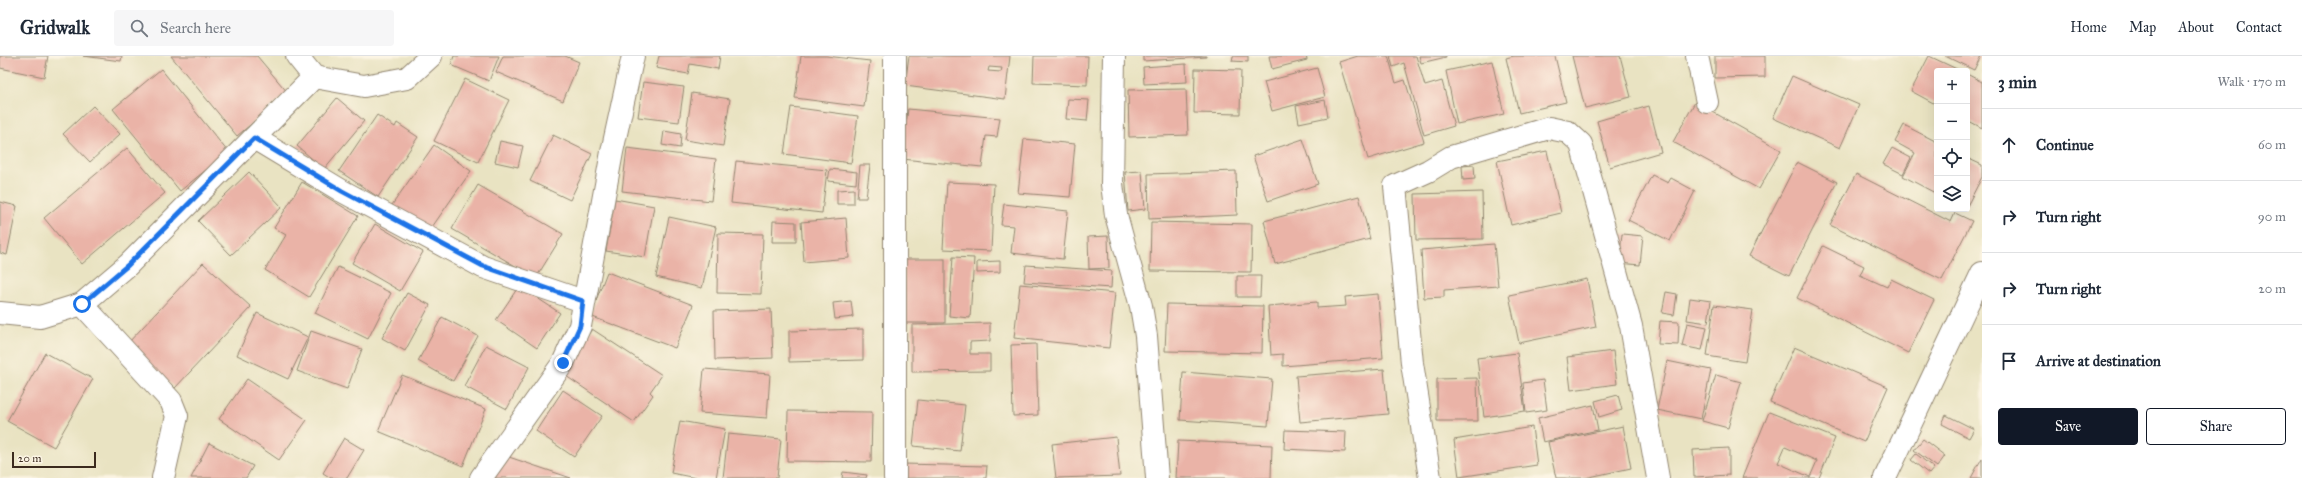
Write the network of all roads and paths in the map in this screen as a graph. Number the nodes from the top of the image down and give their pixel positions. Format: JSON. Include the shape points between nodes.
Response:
{"nodes":[{"id":1,"x":297,"y":56,"type":"edge"},
{"id":2,"x":430,"y":56,"type":"edge"},
{"id":3,"x":633,"y":56,"type":"edge"},
{"id":4,"x":895,"y":56,"type":"edge"},
{"id":5,"x":1114,"y":56,"type":"edge"},
{"id":6,"x":1697,"y":56,"type":"edge"},
{"id":7,"x":314,"y":77,"type":"junction"},
{"id":8,"x":1707,"y":102,"type":"dead end"},
{"id":9,"x":254,"y":138,"type":"junction"},
{"id":10,"x":1982,"y":274,"type":"edge"},
{"id":11,"x":583,"y":301,"type":"junction"},
{"id":12,"x":82,"y":304,"type":"junction"},
{"id":13,"x":0,"y":313,"type":"edge"},
{"id":14,"x":163,"y":478,"type":"edge"},
{"id":15,"x":481,"y":478,"type":"edge"},
{"id":16,"x":895,"y":478,"type":"edge"},
{"id":17,"x":1157,"y":478,"type":"edge"},
{"id":18,"x":1430,"y":478,"type":"edge"},
{"id":19,"x":1658,"y":478,"type":"edge"},
{"id":20,"x":1885,"y":478,"type":"edge"}],
"edges":[{"from":1,"to":7,"type":"street"},
{"from":2,"to":7,"type":"street","via":[[407,78],[364,86]]},
{"from":3,"to":11,"type":"street"},
{"from":4,"to":16,"type":"street"},
{"from":5,"to":17,"type":"street","via":[[1112,184],[1116,215],[1141,306],[1146,336]]},
{"from":6,"to":8,"type":"street"},
{"from":7,"to":9,"type":"street"},
{"from":9,"to":11,"type":"street","via":[[342,191],[483,266]]},
{"from":9,"to":12,"type":"street","via":[[128,265]]},
{"from":10,"to":20,"type":"street"},
{"from":11,"to":15,"type":"street","via":[[580,326],[563,363]]},
{"from":12,"to":13,"type":"street","via":[[40,317]]},
{"from":12,"to":14,"type":"street","via":[[171,401],[177,416]]},
{"from":18,"to":19,"type":"street","via":[[1412,363],[1395,186],[1451,158],[1549,128],[1568,132],[1581,144],[1631,326]]}]}
